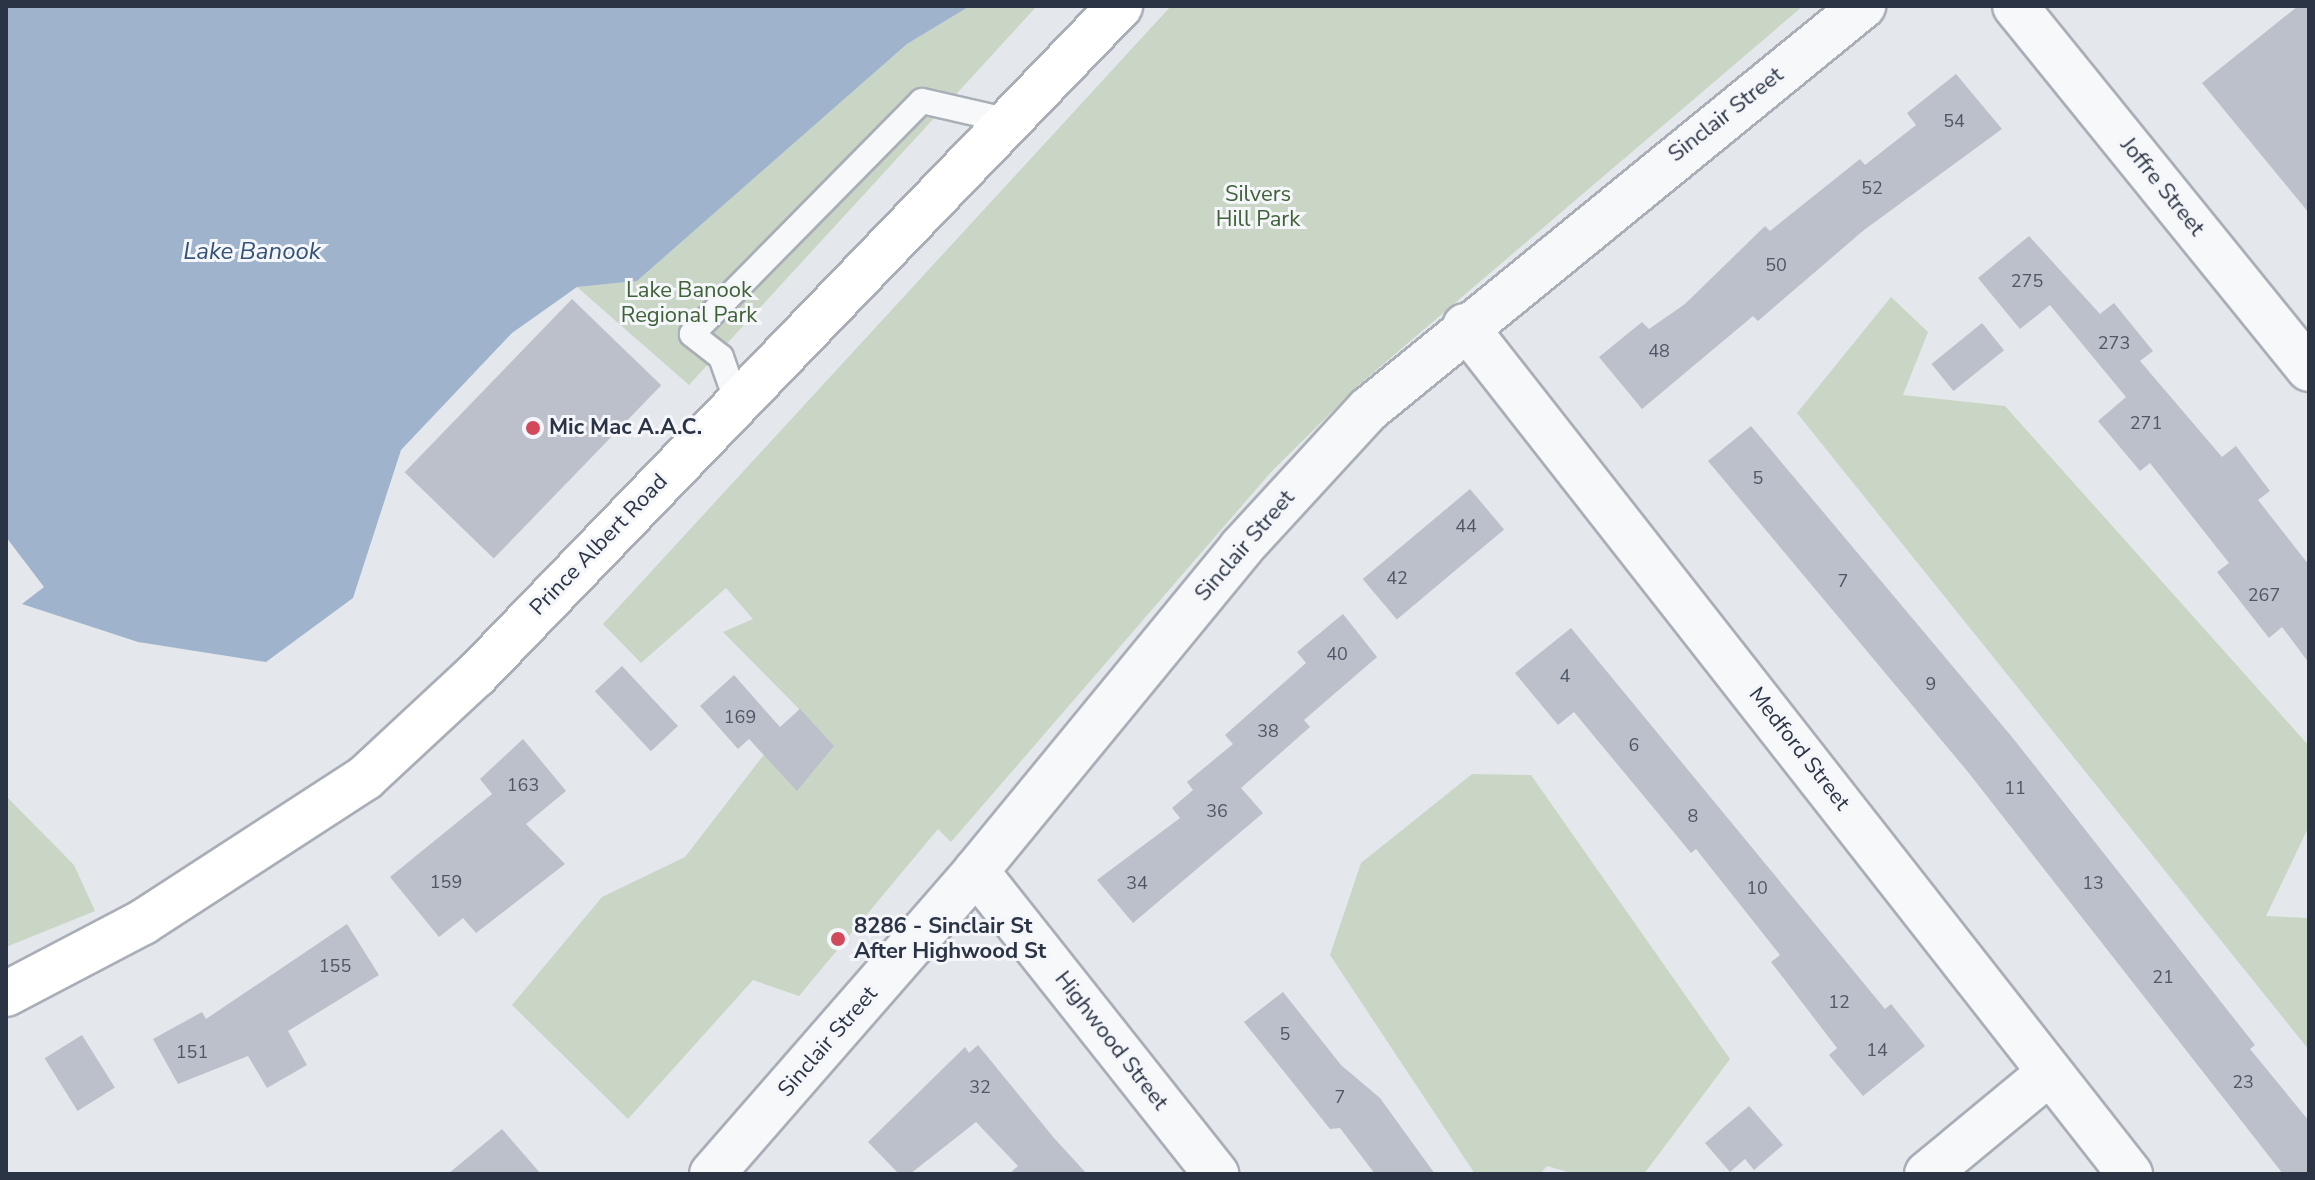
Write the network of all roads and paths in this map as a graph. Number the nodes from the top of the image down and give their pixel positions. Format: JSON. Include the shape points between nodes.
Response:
{"nodes":[{"id":1,"x":1120,"y":6,"type":"edge"},
{"id":2,"x":1863,"y":6,"type":"edge"},
{"id":3,"x":2015,"y":6,"type":"edge"},
{"id":4,"x":1009,"y":121,"type":"junction"},
{"id":5,"x":1465,"y":326,"type":"junction"},
{"id":6,"x":2309,"y":369,"type":"edge"},
{"id":7,"x":737,"y":402,"type":"junction"},
{"id":8,"x":976,"y":871,"type":"junction"},
{"id":9,"x":6,"y":994,"type":"edge"},
{"id":10,"x":2049,"y":1073,"type":"junction"},
{"id":11,"x":712,"y":1174,"type":"edge"},
{"id":12,"x":1216,"y":1174,"type":"edge"},
{"id":13,"x":1927,"y":1174,"type":"edge"},
{"id":14,"x":2130,"y":1174,"type":"edge"}],
"edges":[{"from":1,"to":4,"type":"main road","name":"Prince Albert Road"},
{"from":2,"to":5,"type":"street","name":"Sinclair Street"},
{"from":3,"to":6,"type":"street","name":"Joffre Street"},
{"from":4,"to":7,"type":"main road","name":"Prince Albert Road"},
{"from":4,"to":7,"type":"lane","via":[[922,101],[692,334],[721,357]]},
{"from":5,"to":8,"type":"street","name":"Sinclair Street","via":[[1369,409],[1241,548]]},
{"from":5,"to":10,"type":"street","name":"Medford Street"},
{"from":7,"to":9,"type":"main road","name":"Prince Albert Road","via":[[476,675],[365,778],[143,922]]},
{"from":8,"to":11,"type":"street","name":"Sinclair Street"},
{"from":8,"to":12,"type":"street","name":"Highwood Street"},
{"from":10,"to":13,"type":"street"},
{"from":10,"to":14,"type":"street","name":"Medford Street"}]}
